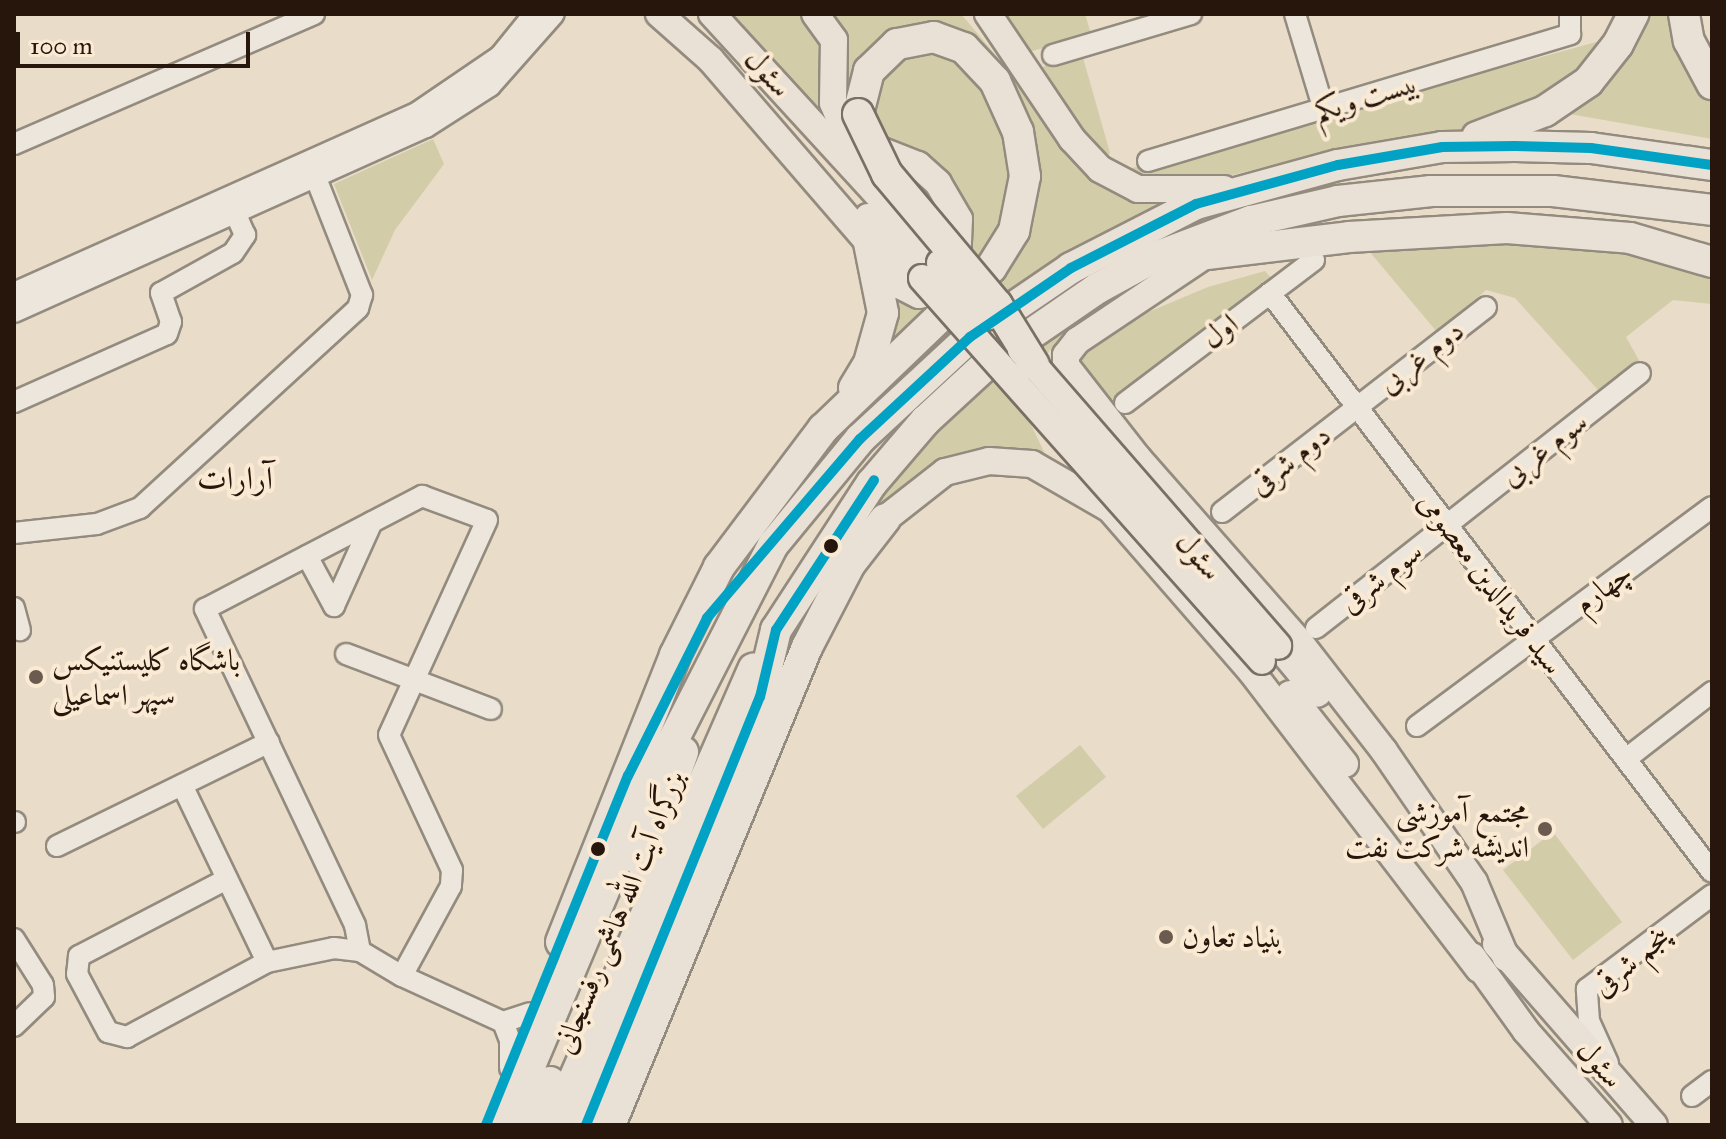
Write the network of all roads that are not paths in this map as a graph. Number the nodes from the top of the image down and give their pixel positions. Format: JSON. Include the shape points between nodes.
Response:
{"nodes":[{"id":1,"x":314,"y":14,"type":"edge"},
{"id":2,"x":534,"y":14,"type":"edge"},
{"id":3,"x":554,"y":14,"type":"edge"},
{"id":4,"x":659,"y":14,"type":"edge"},
{"id":5,"x":682,"y":14,"type":"edge"},
{"id":6,"x":712,"y":14,"type":"edge"},
{"id":7,"x":815,"y":14,"type":"edge"},
{"id":8,"x":988,"y":14,"type":"edge"},
{"id":9,"x":1191,"y":14,"type":"edge"},
{"id":10,"x":1295,"y":14,"type":"edge"},
{"id":11,"x":1633,"y":14,"type":"edge"},
{"id":12,"x":1684,"y":14,"type":"edge"},
{"id":13,"x":1572,"y":18,"type":"edge"},
{"id":14,"x":1053,"y":55,"type":"dead end"},
{"id":15,"x":1712,"y":84,"type":"edge"},
{"id":16,"x":1324,"y":110,"type":"junction"},
{"id":17,"x":14,"y":144,"type":"edge"},
{"id":18,"x":1442,"y":147,"type":"junction"},
{"id":19,"x":1148,"y":161,"type":"dead end"},
{"id":20,"x":1712,"y":165,"type":"edge"},
{"id":21,"x":316,"y":178,"type":"junction"},
{"id":22,"x":1248,"y":187,"type":"junction"},
{"id":23,"x":239,"y":205,"type":"junction"},
{"id":24,"x":1307,"y":209,"type":"junction"},
{"id":25,"x":1712,"y":210,"type":"edge"},
{"id":26,"x":869,"y":243,"type":"junction"},
{"id":27,"x":1207,"y":254,"type":"junction"},
{"id":28,"x":1314,"y":260,"type":"dead end"},
{"id":29,"x":1712,"y":262,"type":"edge"},
{"id":30,"x":931,"y":270,"type":"junction"},
{"id":31,"x":1098,"y":288,"type":"junction"},
{"id":32,"x":14,"y":293,"type":"edge"},
{"id":33,"x":1270,"y":293,"type":"junction"},
{"id":34,"x":1486,"y":307,"type":"dead end"},
{"id":35,"x":14,"y":312,"type":"edge"},
{"id":36,"x":1034,"y":365,"type":"junction"},
{"id":37,"x":1640,"y":373,"type":"dead end"},
{"id":38,"x":14,"y":402,"type":"edge"},
{"id":39,"x":1125,"y":403,"type":"dead end"},
{"id":40,"x":1357,"y":407,"type":"junction"},
{"id":41,"x":823,"y":429,"type":"junction"},
{"id":42,"x":1138,"y":458,"type":"junction"},
{"id":43,"x":1712,"y":507,"type":"edge"},
{"id":44,"x":1110,"y":509,"type":"junction"},
{"id":45,"x":1222,"y":512,"type":"dead end"},
{"id":46,"x":885,"y":519,"type":"joint"},
{"id":47,"x":372,"y":522,"type":"junction"},
{"id":48,"x":1447,"y":525,"type":"junction"},
{"id":49,"x":14,"y":533,"type":"edge"},
{"id":50,"x":773,"y":545,"type":"junction"},
{"id":51,"x":307,"y":556,"type":"junction"},
{"id":52,"x":14,"y":608,"type":"edge"},
{"id":53,"x":1316,"y":628,"type":"dead end"},
{"id":54,"x":20,"y":630,"type":"dead end"},
{"id":55,"x":776,"y":630,"type":"junction"},
{"id":56,"x":1534,"y":639,"type":"junction"},
{"id":57,"x":1270,"y":653,"type":"junction"},
{"id":58,"x":346,"y":654,"type":"dead end"},
{"id":59,"x":414,"y":680,"type":"junction"},
{"id":60,"x":1712,"y":692,"type":"edge"},
{"id":61,"x":698,"y":696,"type":"junction"},
{"id":62,"x":491,"y":709,"type":"dead end"},
{"id":63,"x":1417,"y":726,"type":"dead end"},
{"id":64,"x":269,"y":742,"type":"junction"},
{"id":65,"x":1626,"y":759,"type":"junction"},
{"id":66,"x":628,"y":776,"type":"junction"},
{"id":67,"x":182,"y":785,"type":"junction"},
{"id":68,"x":57,"y":846,"type":"dead end"},
{"id":69,"x":1712,"y":872,"type":"edge"},
{"id":70,"x":227,"y":879,"type":"junction"},
{"id":71,"x":1712,"y":895,"type":"edge"},
{"id":72,"x":14,"y":939,"type":"edge"},
{"id":73,"x":360,"y":951,"type":"junction"},
{"id":74,"x":1506,"y":958,"type":"junction"},
{"id":75,"x":267,"y":962,"type":"junction"},
{"id":76,"x":1479,"y":969,"type":"junction"},
{"id":77,"x":402,"y":976,"type":"junction"},
{"id":78,"x":516,"y":1018,"type":"junction"},
{"id":79,"x":14,"y":1026,"type":"edge"},
{"id":80,"x":1712,"y":1081,"type":"edge"},
{"id":81,"x":1619,"y":1085,"type":"junction"},
{"id":82,"x":1692,"y":1096,"type":"dead end"},
{"id":83,"x":486,"y":1125,"type":"edge"},
{"id":84,"x":505,"y":1125,"type":"edge"},
{"id":85,"x":531,"y":1125,"type":"edge"},
{"id":86,"x":554,"y":1125,"type":"edge"},
{"id":87,"x":586,"y":1125,"type":"edge"},
{"id":88,"x":610,"y":1125,"type":"edge"},
{"id":89,"x":1609,"y":1125,"type":"edge"},
{"id":90,"x":1654,"y":1125,"type":"edge"}],
"edges":[{"from":1,"to":17,"type":"street"},
{"from":2,"to":23,"type":"street","via":[[500,56],[447,96]]},
{"from":3,"to":21,"type":"street","via":[[510,68],[474,98],[414,133]]},
{"from":4,"to":26,"type":"main road","via":[[711,60]]},
{"from":5,"to":30,"type":"main road","name":"سئول"},
{"from":6,"to":30,"type":"main road","name":"سئول"},
{"from":7,"to":26,"type":"main road","via":[[834,40],[837,119],[864,144],[918,165],[938,183],[962,233],[957,266],[941,285],[919,295],[899,285]]},
{"from":8,"to":22,"type":"main road","via":[[1072,139],[1100,169],[1138,189]]},
{"from":9,"to":14,"type":"street"},
{"from":10,"to":16,"type":"street"},
{"from":11,"to":18,"type":"highway","via":[[1618,44],[1588,82],[1514,126]]},
{"from":12,"to":15,"type":"highway","via":[[1689,41]]},
{"from":13,"to":16,"type":"street","name":"بیست ویکم","via":[[1570,34]]},
{"from":16,"to":19,"type":"street","name":"بیست ویکم"},
{"from":18,"to":20,"type":"highway","name":"بزرگراه آیت الله هاشمی رفسنجانی","via":[[1591,148]]},
{"from":18,"to":22,"type":"highway","name":"بزرگراه آیت الله هاشمی رفسنجانی"},
{"from":21,"to":23,"type":"street"},
{"from":21,"to":49,"type":"street","via":[[362,295],[358,308],[140,508],[97,524]]},
{"from":22,"to":50,"type":"highway","name":"بزرگراه آیت الله هاشمی رفسنجانی","via":[[1196,204],[1122,240],[970,337],[860,439]]},
{"from":23,"to":32,"type":"street"},
{"from":23,"to":35,"type":"street"},
{"from":23,"to":38,"type":"street","via":[[245,235],[231,255],[161,293],[171,322],[167,334]]},
{"from":24,"to":25,"type":"highway","name":"بزرگراه آیت الله هاشمی رفسنجانی","via":[[1338,201],[1465,190],[1553,191]]},
{"from":24,"to":27,"type":"highway"},
{"from":24,"to":31,"type":"highway","name":"بزرگراه آیت الله هاشمی رفسنجانی","via":[[1210,235]]},
{"from":26,"to":41,"type":"highway","via":[[882,291],[878,338],[863,374]]},
{"from":27,"to":29,"type":"highway","via":[[1349,237],[1507,228],[1630,238]]},
{"from":27,"to":31,"type":"highway"},
{"from":27,"to":42,"type":"main road","via":[[1097,327],[1066,355],[1066,366]]},
{"from":28,"to":33,"type":"street","name":"اول"},
{"from":30,"to":36,"type":"main road","name":"سئول","bridge":true},
{"from":30,"to":57,"type":"main road","name":"سئول","bridge":true},
{"from":31,"to":55,"type":"highway","name":"بزرگراه آیت الله هاشمی رفسنجانی","via":[[986,365],[925,421],[863,496]]},
{"from":33,"to":39,"type":"street","name":"اول"},
{"from":33,"to":40,"type":"street","name":"سید فریدالدین معصومی"},
{"from":34,"to":40,"type":"street","name":"دوم غربی"},
{"from":36,"to":41,"type":"highway","bridge":true,"via":[[997,305],[887,174],[858,114],[869,71],[885,52],[918,38],[950,41],[979,60],[1009,107],[1023,154],[1023,193],[1014,231],[991,268]]},
{"from":36,"to":57,"type":"main road","name":"سئول","bridge":true},
{"from":37,"to":48,"type":"street","name":"سوم غربی"},
{"from":40,"to":45,"type":"street","name":"دوم شرقی"},
{"from":40,"to":48,"type":"street","name":"سید فریدالدین معصومی"},
{"from":41,"to":66,"type":"highway","via":[[719,567],[675,655]]},
{"from":42,"to":44,"type":"main road","via":[[1059,385],[1047,383],[1032,395],[1031,418]]},
{"from":42,"to":74,"type":"main road","via":[[1298,640],[1384,751],[1474,882]]},
{"from":43,"to":56,"type":"street","name":"چهارم"},
{"from":44,"to":46,"type":"main road","via":[[1032,464],[989,461],[945,472]]},
{"from":44,"to":76,"type":"main road","via":[[1251,671]]},
{"from":46,"to":88,"type":"highway","via":[[850,564],[807,647]]},
{"from":47,"to":51,"type":"street"},
{"from":47,"to":51,"type":"street","via":[[334,606]]},
{"from":47,"to":59,"type":"street","via":[[422,496],[487,520]]},
{"from":48,"to":53,"type":"street","name":"سوم شرقی"},
{"from":48,"to":56,"type":"street","name":"سید فریدالدین معصومی"},
{"from":50,"to":61,"type":"highway","name":"بزرگراه آیت الله هاشمی رفسنجانی"},
{"from":50,"to":66,"type":"highway","via":[[707,618]]},
{"from":51,"to":64,"type":"street","via":[[205,609]]},
{"from":52,"to":54,"type":"street"},
{"from":55,"to":86,"type":"highway","name":"بزرگراه آیت الله هاشمی رفسنجانی","via":[[743,686]]},
{"from":55,"to":87,"type":"highway","name":"بزرگراه آیت الله هاشمی رفسنجانی","via":[[760,697]]},
{"from":56,"to":63,"type":"street","name":"چهارم"},
{"from":56,"to":65,"type":"street","name":"سید فریدالدین معصومی"},
{"from":57,"to":74,"type":"main road","name":"سئول","via":[[1393,792]]},
{"from":57,"to":76,"type":"main road","name":"سئول","via":[[1436,890]]},
{"from":58,"to":59,"type":"street"},
{"from":59,"to":62,"type":"street"},
{"from":59,"to":77,"type":"street","via":[[389,735],[452,870],[451,886]]},
{"from":60,"to":65,"type":"street"},
{"from":61,"to":84,"type":"highway","name":"بزرگراه آیت الله هاشمی رفسنجانی","via":[[643,799]]},
{"from":61,"to":85,"type":"highway","name":"بزرگراه آیت الله هاشمی رفسنجانی","via":[[661,820]]},
{"from":64,"to":67,"type":"street"},
{"from":64,"to":73,"type":"street","via":[[355,925]]},
{"from":65,"to":69,"type":"street","name":"سید فریدالدین معصومی"},
{"from":66,"to":78,"type":"highway"},
{"from":67,"to":68,"type":"street"},
{"from":67,"to":70,"type":"street"},
{"from":70,"to":75,"type":"street"},
{"from":70,"to":75,"type":"street","via":[[84,951],[76,962],[77,974],[108,1032],[120,1037]]},
{"from":71,"to":81,"type":"street","name":"پنجم شرقی","via":[[1587,989],[1589,1021]]},
{"from":72,"to":79,"type":"street","via":[[43,985],[44,997]]},
{"from":73,"to":75,"type":"street","via":[[334,948]]},
{"from":73,"to":77,"type":"street"},
{"from":74,"to":81,"type":"main road","name":"سئول"},
{"from":76,"to":89,"type":"main road","name":"سئول"},
{"from":77,"to":78,"type":"street"},
{"from":78,"to":83,"type":"highway","via":[[510,1068]]},
{"from":80,"to":82,"type":"street"},
{"from":81,"to":90,"type":"main road","name":"سئول"}]}
